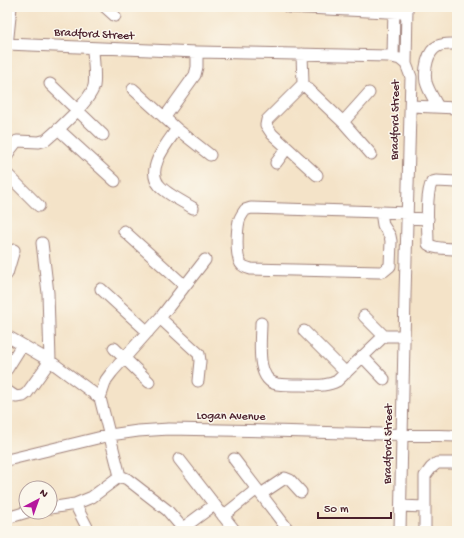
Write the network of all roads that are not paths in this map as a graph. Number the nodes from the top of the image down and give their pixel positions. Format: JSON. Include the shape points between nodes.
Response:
{"nodes":[{"id":1,"x":11,"y":7,"type":"edge"},
{"id":2,"x":106,"y":7,"type":"edge"},
{"id":3,"x":288,"y":7,"type":"edge"},
{"id":4,"x":394,"y":9,"type":"edge"},
{"id":5,"x":408,"y":10,"type":"edge"},
{"id":6,"x":115,"y":16,"type":"dead end"},
{"id":7,"x":457,"y":44,"type":"edge"},
{"id":8,"x":7,"y":45,"type":"edge"},
{"id":9,"x":93,"y":48,"type":"junction"},
{"id":10,"x":197,"y":52,"type":"junction"},
{"id":11,"x":302,"y":54,"type":"junction"},
{"id":12,"x":393,"y":57,"type":"junction"},
{"id":13,"x":406,"y":64,"type":"junction"},
{"id":14,"x":50,"y":84,"type":"dead end"},
{"id":15,"x":303,"y":84,"type":"junction"},
{"id":16,"x":133,"y":89,"type":"dead end"},
{"id":17,"x":369,"y":93,"type":"dead end"},
{"id":18,"x":410,"y":106,"type":"junction"},
{"id":19,"x":438,"y":107,"type":"junction"},
{"id":20,"x":457,"y":108,"type":"edge"},
{"id":21,"x":77,"y":111,"type":"junction"},
{"id":22,"x":165,"y":117,"type":"junction"},
{"id":23,"x":343,"y":122,"type":"junction"},
{"id":24,"x":58,"y":129,"type":"junction"},
{"id":25,"x":177,"y":129,"type":"junction"},
{"id":26,"x":103,"y":135,"type":"dead end"},
{"id":27,"x":287,"y":148,"type":"junction"},
{"id":28,"x":371,"y":154,"type":"dead end"},
{"id":29,"x":210,"y":155,"type":"dead end"},
{"id":30,"x":7,"y":156,"type":"edge"},
{"id":31,"x":276,"y":163,"type":"dead end"},
{"id":32,"x":7,"y":174,"type":"edge"},
{"id":33,"x":317,"y":175,"type":"dead end"},
{"id":34,"x":115,"y":181,"type":"dead end"},
{"id":35,"x":457,"y":182,"type":"edge"},
{"id":36,"x":39,"y":206,"type":"dead end"},
{"id":37,"x":193,"y":208,"type":"dead end"},
{"id":38,"x":381,"y":212,"type":"junction"},
{"id":39,"x":407,"y":215,"type":"junction"},
{"id":40,"x":428,"y":218,"type":"junction"},
{"id":41,"x":124,"y":231,"type":"dead end"},
{"id":42,"x":42,"y":243,"type":"dead end"},
{"id":43,"x":457,"y":249,"type":"edge"},
{"id":44,"x":14,"y":250,"type":"dead end"},
{"id":45,"x":205,"y":260,"type":"dead end"},
{"id":46,"x":7,"y":274,"type":"edge"},
{"id":47,"x":185,"y":286,"type":"junction"},
{"id":48,"x":102,"y":289,"type":"dead end"},
{"id":49,"x":364,"y":316,"type":"dead end"},
{"id":50,"x":160,"y":318,"type":"junction"},
{"id":51,"x":261,"y":323,"type":"dead end"},
{"id":52,"x":304,"y":331,"type":"dead end"},
{"id":53,"x":148,"y":332,"type":"junction"},
{"id":54,"x":7,"y":336,"type":"edge"},
{"id":55,"x":384,"y":336,"type":"junction"},
{"id":56,"x":404,"y":336,"type":"junction"},
{"id":57,"x":22,"y":345,"type":"junction"},
{"id":58,"x":114,"y":348,"type":"dead end"},
{"id":59,"x":362,"y":356,"type":"junction"},
{"id":60,"x":125,"y":358,"type":"junction"},
{"id":61,"x":50,"y":361,"type":"junction"},
{"id":62,"x":7,"y":369,"type":"edge"},
{"id":63,"x":346,"y":373,"type":"junction"},
{"id":64,"x":384,"y":380,"type":"dead end"},
{"id":65,"x":198,"y":381,"type":"dead end"},
{"id":66,"x":148,"y":382,"type":"dead end"},
{"id":67,"x":7,"y":391,"type":"edge"},
{"id":68,"x":100,"y":398,"type":"junction"},
{"id":69,"x":403,"y":435,"type":"junction"},
{"id":70,"x":110,"y":436,"type":"junction"},
{"id":71,"x":457,"y":436,"type":"edge"},
{"id":72,"x":179,"y":459,"type":"dead end"},
{"id":73,"x":234,"y":459,"type":"dead end"},
{"id":74,"x":7,"y":460,"type":"edge"},
{"id":75,"x":457,"y":463,"type":"edge"},
{"id":76,"x":120,"y":476,"type":"junction"},
{"id":77,"x":259,"y":492,"type":"junction"},
{"id":78,"x":301,"y":492,"type":"dead end"},
{"id":79,"x":75,"y":504,"type":"junction"},
{"id":80,"x":214,"y":505,"type":"junction"},
{"id":81,"x":401,"y":506,"type":"junction"},
{"id":82,"x":58,"y":507,"type":"edge"},
{"id":83,"x":424,"y":507,"type":"junction"},
{"id":84,"x":18,"y":515,"type":"edge"},
{"id":85,"x":223,"y":516,"type":"junction"},
{"id":86,"x":7,"y":518,"type":"edge"},
{"id":87,"x":184,"y":530,"type":"edge"},
{"id":88,"x":89,"y":531,"type":"edge"},
{"id":89,"x":235,"y":531,"type":"edge"},
{"id":90,"x":289,"y":531,"type":"edge"},
{"id":91,"x":400,"y":531,"type":"edge"},
{"id":92,"x":425,"y":531,"type":"edge"}],
"edges":[{"from":1,"to":8,"type":"street"},
{"from":2,"to":6,"type":"street"},
{"from":3,"to":4,"type":"street"},
{"from":4,"to":5,"type":"street"},
{"from":4,"to":12,"type":"street"},
{"from":5,"to":13,"type":"street"},
{"from":7,"to":19,"type":"street","via":[[438,46],[428,58],[426,82]]},
{"from":8,"to":9,"type":"street","name":"Bradford Street"},
{"from":9,"to":10,"type":"street","name":"Bradford Street"},
{"from":9,"to":21,"type":"street","via":[[94,86],[91,94]]},
{"from":10,"to":11,"type":"street","name":"Bradford Street"},
{"from":10,"to":22,"type":"street","via":[[195,75]]},
{"from":11,"to":12,"type":"street","name":"Bradford Street"},
{"from":11,"to":15,"type":"street"},
{"from":12,"to":13,"type":"street","name":"Bradford Street"},
{"from":13,"to":18,"type":"street","name":"Bradford Street","via":[[411,77]]},
{"from":14,"to":21,"type":"street"},
{"from":15,"to":23,"type":"street"},
{"from":15,"to":27,"type":"street","via":[[266,122],[267,128]]},
{"from":16,"to":22,"type":"street"},
{"from":17,"to":23,"type":"street"},
{"from":18,"to":19,"type":"street"},
{"from":18,"to":39,"type":"street","name":"Bradford Street"},
{"from":19,"to":20,"type":"street"},
{"from":21,"to":24,"type":"street"},
{"from":21,"to":26,"type":"street"},
{"from":22,"to":25,"type":"street"},
{"from":23,"to":28,"type":"street"},
{"from":24,"to":30,"type":"street","via":[[42,142],[17,141]]},
{"from":24,"to":34,"type":"street"},
{"from":25,"to":29,"type":"street"},
{"from":25,"to":37,"type":"street","via":[[159,155],[156,180],[162,188]]},
{"from":27,"to":31,"type":"street"},
{"from":27,"to":33,"type":"street"},
{"from":32,"to":36,"type":"street"},
{"from":35,"to":40,"type":"street","via":[[432,182],[428,188]]},
{"from":38,"to":38,"type":"street","via":[[383,225],[391,241],[390,266],[384,271],[251,269],[242,265],[239,260],[239,221],[248,209]]},
{"from":38,"to":39,"type":"street"},
{"from":39,"to":40,"type":"street"},
{"from":39,"to":56,"type":"street","name":"Bradford Street"},
{"from":40,"to":43,"type":"street","via":[[428,244],[436,248]]},
{"from":41,"to":47,"type":"street"},
{"from":42,"to":61,"type":"street","via":[[48,293]]},
{"from":44,"to":46,"type":"street"},
{"from":45,"to":47,"type":"street"},
{"from":47,"to":50,"type":"street"},
{"from":48,"to":53,"type":"street"},
{"from":49,"to":55,"type":"street"},
{"from":50,"to":53,"type":"street"},
{"from":50,"to":65,"type":"street","via":[[199,354]]},
{"from":51,"to":63,"type":"street","via":[[262,365],[268,380],[276,384],[320,386],[332,384]]},
{"from":52,"to":63,"type":"street"},
{"from":53,"to":60,"type":"street"},
{"from":54,"to":57,"type":"street"},
{"from":55,"to":56,"type":"street"},
{"from":55,"to":59,"type":"street"},
{"from":56,"to":69,"type":"street","name":"Bradford Street"},
{"from":57,"to":61,"type":"street"},
{"from":57,"to":62,"type":"street"},
{"from":58,"to":60,"type":"street"},
{"from":59,"to":63,"type":"street"},
{"from":59,"to":64,"type":"street"},
{"from":60,"to":66,"type":"street"},
{"from":60,"to":68,"type":"street","via":[[106,380]]},
{"from":61,"to":67,"type":"street","via":[[23,396],[16,397]]},
{"from":61,"to":68,"type":"street"},
{"from":68,"to":70,"type":"street"},
{"from":69,"to":70,"type":"street","name":"Logan Avenue","via":[[168,429]]},
{"from":69,"to":71,"type":"street","name":"Logan Avenue"},
{"from":69,"to":81,"type":"street","name":"Bradford Street"},
{"from":70,"to":74,"type":"street","name":"Logan Avenue"},
{"from":70,"to":76,"type":"street"},
{"from":72,"to":80,"type":"street"},
{"from":73,"to":77,"type":"street"},
{"from":75,"to":83,"type":"street","via":[[437,463],[428,472],[425,476]]},
{"from":76,"to":79,"type":"street","via":[[92,497]]},
{"from":76,"to":87,"type":"street","via":[[167,510]]},
{"from":77,"to":78,"type":"street","via":[[285,478]]},
{"from":77,"to":85,"type":"street"},
{"from":77,"to":90,"type":"street"},
{"from":79,"to":82,"type":"street"},
{"from":79,"to":88,"type":"street"},
{"from":80,"to":85,"type":"street"},
{"from":80,"to":87,"type":"street"},
{"from":81,"to":83,"type":"street"},
{"from":81,"to":91,"type":"street","name":"Bradford Street"},
{"from":83,"to":92,"type":"street"},
{"from":84,"to":86,"type":"street"},
{"from":85,"to":89,"type":"street"}]}
